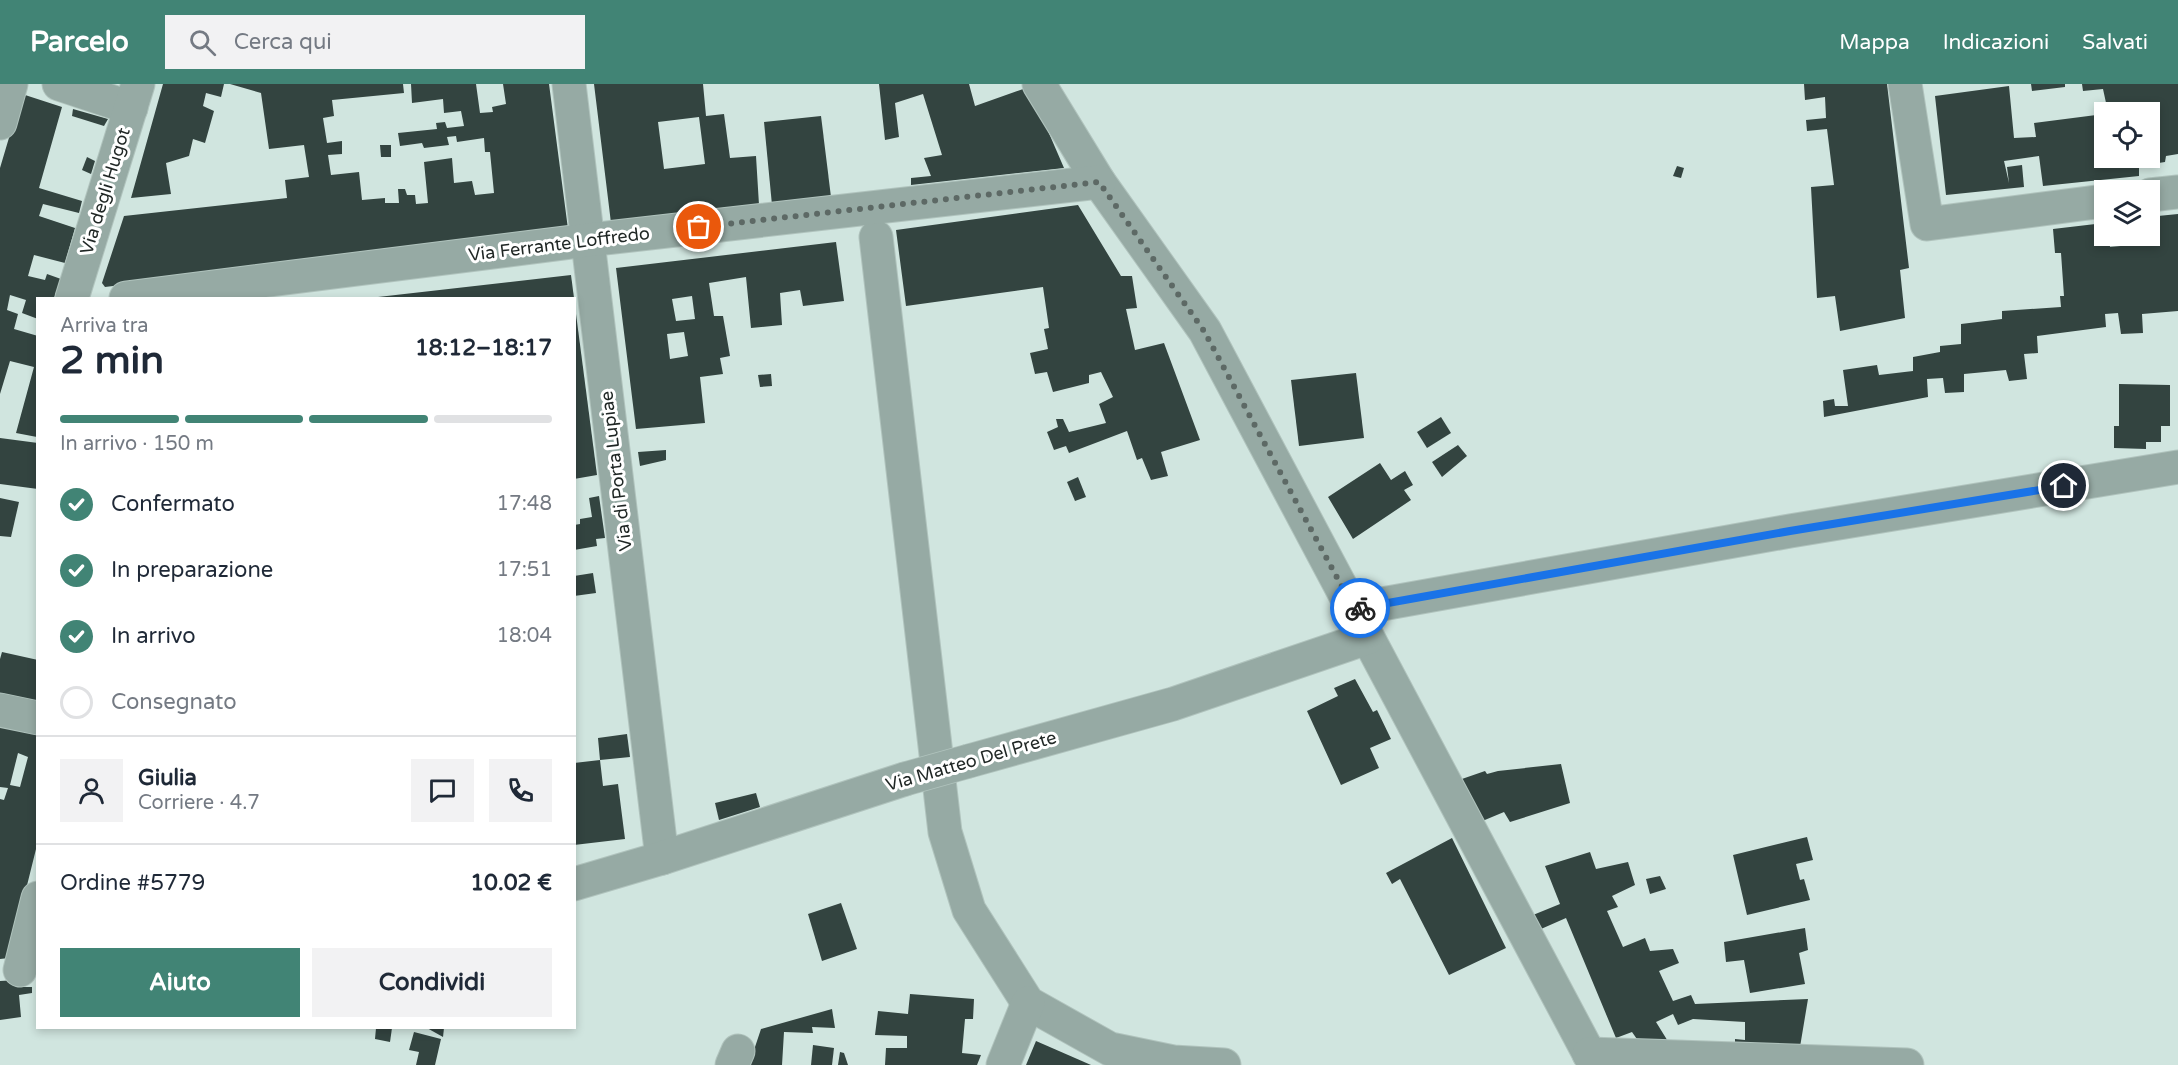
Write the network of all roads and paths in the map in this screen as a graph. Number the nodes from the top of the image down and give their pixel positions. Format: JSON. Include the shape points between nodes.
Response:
{"nodes":[{"id":1,"x":11,"y":84,"type":"edge"},
{"id":2,"x":59,"y":84,"type":"edge"},
{"id":3,"x":569,"y":84,"type":"edge"},
{"id":4,"x":1039,"y":84,"type":"edge"},
{"id":5,"x":1905,"y":84,"type":"edge"},
{"id":6,"x":135,"y":96,"type":"edge"},
{"id":7,"x":0,"y":123,"type":"edge"},
{"id":8,"x":1099,"y":182,"type":"junction"},
{"id":9,"x":2178,"y":192,"type":"edge"},
{"id":10,"x":2160,"y":194,"type":"edge"},
{"id":11,"x":2094,"y":202,"type":"edge"},
{"id":12,"x":876,"y":237,"type":"dead end"},
{"id":13,"x":588,"y":240,"type":"junction"},
{"id":14,"x":72,"y":297,"type":"edge"},
{"id":15,"x":134,"y":297,"type":"edge"},
{"id":16,"x":2178,"y":467,"type":"edge"},
{"id":17,"x":1360,"y":624,"type":"junction"},
{"id":18,"x":0,"y":710,"type":"edge"},
{"id":19,"x":36,"y":718,"type":"edge"},
{"id":20,"x":662,"y":858,"type":"junction"},
{"id":21,"x":576,"y":883,"type":"edge"},
{"id":22,"x":36,"y":906,"type":"edge"},
{"id":23,"x":19,"y":970,"type":"edge"},
{"id":24,"x":1028,"y":1003,"type":"junction"},
{"id":25,"x":1592,"y":1059,"type":"edge"},
{"id":26,"x":1654,"y":1060,"type":"edge"},
{"id":27,"x":1003,"y":1065,"type":"edge"},
{"id":28,"x":1224,"y":1065,"type":"edge"},
{"id":29,"x":1907,"y":1065,"type":"edge"}],
"edges":[{"from":1,"to":7,"type":"street"},
{"from":2,"to":6,"type":"street"},
{"from":3,"to":13,"type":"street","name":"Via di Porta Lupiae"},
{"from":4,"to":8,"type":"street"},
{"from":5,"to":11,"type":"street","via":[[1927,224]]},
{"from":6,"to":14,"type":"street","name":"Via degli Hugot"},
{"from":8,"to":13,"type":"street","name":"Via Ferrante Loffredo"},
{"from":8,"to":17,"type":"street","via":[[1204,331]]},
{"from":9,"to":10,"type":"street"},
{"from":12,"to":24,"type":"street","via":[[945,832],[969,910]]},
{"from":13,"to":15,"type":"street","name":"Via Ferrante Loffredo"},
{"from":13,"to":20,"type":"street","name":"Via di Porta Lupiae"},
{"from":16,"to":17,"type":"street","name":"Via Matteo Del Prete","via":[[1790,531]]},
{"from":17,"to":20,"type":"street","name":"Via Matteo Del Prete","bridge":true,"via":[[1173,704],[905,779]]},
{"from":17,"to":25,"type":"street"},
{"from":18,"to":19,"type":"street"},
{"from":20,"to":21,"type":"street","name":"Via Matteo Del Prete"},
{"from":22,"to":23,"type":"street"},
{"from":24,"to":27,"type":"street"},
{"from":24,"to":28,"type":"street","via":[[1110,1049],[1173,1062]]},
{"from":25,"to":26,"type":"street"},
{"from":26,"to":29,"type":"street"}]}
